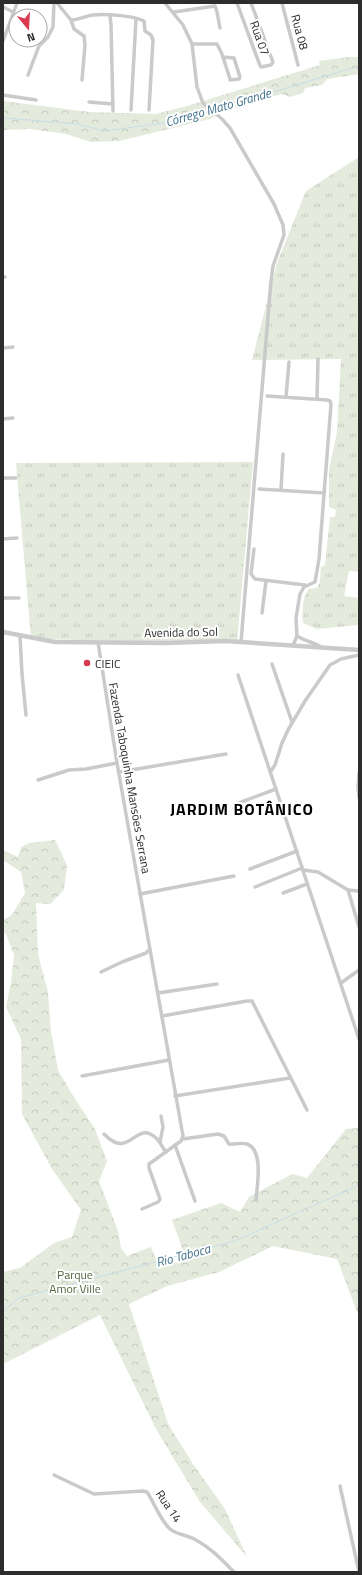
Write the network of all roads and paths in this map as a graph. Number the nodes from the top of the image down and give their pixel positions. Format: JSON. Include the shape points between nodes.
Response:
{"nodes":[{"id":1,"x":54,"y":3,"type":"edge"},
{"id":2,"x":57,"y":3,"type":"edge"},
{"id":3,"x":165,"y":3,"type":"edge"},
{"id":4,"x":236,"y":3,"type":"edge"},
{"id":5,"x":251,"y":3,"type":"edge"},
{"id":6,"x":282,"y":3,"type":"edge"},
{"id":7,"x":174,"y":12,"type":"junction"},
{"id":8,"x":110,"y":16,"type":"junction"},
{"id":9,"x":136,"y":19,"type":"junction"},
{"id":10,"x":71,"y":20,"type":"junction"},
{"id":11,"x":8,"y":26,"type":"edge"},
{"id":12,"x":220,"y":28,"type":"dead end"},
{"id":13,"x":3,"y":41,"type":"edge"},
{"id":14,"x":192,"y":44,"type":"junction"},
{"id":15,"x":223,"y":57,"type":"junction"},
{"id":16,"x":298,"y":66,"type":"dead end"},
{"id":17,"x":28,"y":75,"type":"dead end"},
{"id":18,"x":82,"y":80,"type":"dead end"},
{"id":19,"x":3,"y":95,"type":"edge"},
{"id":20,"x":36,"y":100,"type":"dead end"},
{"id":21,"x":89,"y":102,"type":"dead end"},
{"id":22,"x":113,"y":104,"type":"junction"},
{"id":23,"x":131,"y":110,"type":"dead end"},
{"id":24,"x":149,"y":110,"type":"dead end"},
{"id":25,"x":113,"y":111,"type":"dead end"},
{"id":26,"x":13,"y":347,"type":"dead end"},
{"id":27,"x":3,"y":348,"type":"edge"},
{"id":28,"x":318,"y":359,"type":"dead end"},
{"id":29,"x":289,"y":362,"type":"dead end"},
{"id":30,"x":267,"y":396,"type":"dead end"},
{"id":31,"x":286,"y":397,"type":"junction"},
{"id":32,"x":317,"y":399,"type":"junction"},
{"id":33,"x":3,"y":418,"type":"edge"},
{"id":34,"x":13,"y":418,"type":"dead end"},
{"id":35,"x":283,"y":454,"type":"dead end"},
{"id":36,"x":3,"y":478,"type":"edge"},
{"id":37,"x":16,"y":478,"type":"dead end"},
{"id":38,"x":259,"y":489,"type":"dead end"},
{"id":39,"x":281,"y":490,"type":"junction"},
{"id":40,"x":324,"y":493,"type":"junction"},
{"id":41,"x":17,"y":538,"type":"dead end"},
{"id":42,"x":3,"y":539,"type":"edge"},
{"id":43,"x":254,"y":549,"type":"dead end"},
{"id":44,"x":266,"y":581,"type":"junction"},
{"id":45,"x":306,"y":586,"type":"junction"},
{"id":46,"x":3,"y":598,"type":"edge"},
{"id":47,"x":19,"y":598,"type":"dead end"},
{"id":48,"x":262,"y":613,"type":"dead end"},
{"id":49,"x":3,"y":632,"type":"edge"},
{"id":50,"x":20,"y":636,"type":"junction"},
{"id":51,"x":297,"y":636,"type":"junction"},
{"id":52,"x":98,"y":642,"type":"junction"},
{"id":53,"x":241,"y":642,"type":"junction"},
{"id":54,"x":293,"y":645,"type":"junction"},
{"id":55,"x":323,"y":648,"type":"junction"},
{"id":56,"x":359,"y":650,"type":"edge"},
{"id":57,"x":359,"y":655,"type":"edge"},
{"id":58,"x":272,"y":664,"type":"dead end"},
{"id":59,"x":238,"y":675,"type":"dead end"},
{"id":60,"x":26,"y":715,"type":"dead end"},
{"id":61,"x":292,"y":722,"type":"junction"},
{"id":62,"x":226,"y":754,"type":"dead end"},
{"id":63,"x":117,"y":763,"type":"junction"},
{"id":64,"x":270,"y":771,"type":"junction"},
{"id":65,"x":119,"y":772,"type":"junction"},
{"id":66,"x":359,"y":773,"type":"edge"},
{"id":67,"x":38,"y":780,"type":"dead end"},
{"id":68,"x":276,"y":789,"type":"junction"},
{"id":69,"x":359,"y":798,"type":"edge"},
{"id":70,"x":236,"y":804,"type":"dead end"},
{"id":71,"x":297,"y":851,"type":"junction"},
{"id":72,"x":250,"y":869,"type":"dead end"},
{"id":73,"x":303,"y":869,"type":"junction"},
{"id":74,"x":234,"y":876,"type":"dead end"},
{"id":75,"x":307,"y":884,"type":"junction"},
{"id":76,"x":255,"y":888,"type":"dead end"},
{"id":77,"x":348,"y":890,"type":"junction"},
{"id":78,"x":359,"y":891,"type":"edge"},
{"id":79,"x":140,"y":894,"type":"junction"},
{"id":80,"x":283,"y":894,"type":"dead end"},
{"id":81,"x":359,"y":927,"type":"edge"},
{"id":82,"x":150,"y":949,"type":"junction"},
{"id":83,"x":359,"y":970,"type":"edge"},
{"id":84,"x":101,"y":972,"type":"dead end"},
{"id":85,"x":341,"y":983,"type":"junction"},
{"id":86,"x":217,"y":984,"type":"dead end"},
{"id":87,"x":158,"y":993,"type":"junction"},
{"id":88,"x":162,"y":1016,"type":"junction"},
{"id":89,"x":359,"y":1039,"type":"edge"},
{"id":90,"x":170,"y":1060,"type":"junction"},
{"id":91,"x":82,"y":1076,"type":"dead end"},
{"id":92,"x":290,"y":1078,"type":"junction"},
{"id":93,"x":175,"y":1096,"type":"junction"},
{"id":94,"x":307,"y":1110,"type":"dead end"},
{"id":95,"x":161,"y":1116,"type":"dead end"},
{"id":96,"x":104,"y":1134,"type":"dead end"},
{"id":97,"x":182,"y":1139,"type":"junction"},
{"id":98,"x":160,"y":1142,"type":"junction"},
{"id":99,"x":175,"y":1145,"type":"junction"},
{"id":100,"x":166,"y":1152,"type":"junction"},
{"id":101,"x":256,"y":1200,"type":"dead end"},
{"id":102,"x":195,"y":1201,"type":"dead end"},
{"id":103,"x":142,"y":1209,"type":"dead end"},
{"id":104,"x":54,"y":1475,"type":"dead end"},
{"id":105,"x":340,"y":1486,"type":"dead end"},
{"id":106,"x":234,"y":1572,"type":"edge"},
{"id":107,"x":359,"y":1572,"type":"edge"}],
"edges":[{"from":1,"to":17,"type":"street","via":[[53,27],[39,46]]},
{"from":2,"to":10,"type":"street"},
{"from":3,"to":7,"type":"street"},
{"from":4,"to":5,"type":"street","name":"Rua 07","via":[[260,66],[266,66],[273,62]]},
{"from":6,"to":16,"type":"street","name":"Rua 08"},
{"from":7,"to":12,"type":"street","via":[[215,6]]},
{"from":7,"to":14,"type":"street"},
{"from":8,"to":9,"type":"street"},
{"from":8,"to":10,"type":"street","via":[[93,15]]},
{"from":8,"to":22,"type":"street"},
{"from":9,"to":23,"type":"street"},
{"from":9,"to":24,"type":"street","via":[[144,21],[145,31],[153,40]]},
{"from":10,"to":18,"type":"street","via":[[74,29],[84,36]]},
{"from":11,"to":13,"type":"street"},
{"from":14,"to":15,"type":"street","via":[[217,44]]},
{"from":14,"to":53,"type":"street","via":[[202,103],[230,128],[274,204],[282,221],[284,235],[273,266],[271,281]]},
{"from":15,"to":15,"type":"street","via":[[234,58],[239,79],[230,80]]},
{"from":19,"to":20,"type":"street"},
{"from":21,"to":22,"type":"street"},
{"from":22,"to":25,"type":"street"},
{"from":26,"to":27,"type":"street"},
{"from":28,"to":32,"type":"street"},
{"from":29,"to":31,"type":"street"},
{"from":30,"to":31,"type":"street"},
{"from":31,"to":32,"type":"street"},
{"from":32,"to":40,"type":"street","via":[[329,400],[331,404]]},
{"from":33,"to":34,"type":"street"},
{"from":35,"to":39,"type":"street"},
{"from":36,"to":37,"type":"street"},
{"from":38,"to":39,"type":"street"},
{"from":39,"to":40,"type":"street"},
{"from":40,"to":45,"type":"street","via":[[315,582]]},
{"from":41,"to":42,"type":"street"},
{"from":43,"to":44,"type":"street","via":[[251,574],[255,579]]},
{"from":44,"to":45,"type":"street"},
{"from":44,"to":48,"type":"street"},
{"from":45,"to":51,"type":"street","via":[[299,598]]},
{"from":46,"to":47,"type":"street"},
{"from":49,"to":50,"type":"street","name":"Avenida do Sol"},
{"from":50,"to":52,"type":"street","name":"Avenida do Sol","via":[[55,642]]},
{"from":50,"to":60,"type":"street"},
{"from":51,"to":54,"type":"street"},
{"from":51,"to":55,"type":"street"},
{"from":52,"to":53,"type":"street","name":"Avenida do Sol"},
{"from":52,"to":63,"type":"street","name":"Fazenda Taboquinha Mansões Serrana"},
{"from":53,"to":54,"type":"street","name":"Avenida do Sol"},
{"from":54,"to":55,"type":"street","name":"Avenida do Sol"},
{"from":55,"to":56,"type":"street","name":"Avenida do Sol"},
{"from":57,"to":61,"type":"street","via":[[341,659],[330,665]]},
{"from":58,"to":61,"type":"street"},
{"from":59,"to":64,"type":"street"},
{"from":61,"to":64,"type":"street","via":[[275,765]]},
{"from":62,"to":65,"type":"street"},
{"from":63,"to":65,"type":"street","name":"Fazenda Taboquinha Mansões Serrana"},
{"from":63,"to":67,"type":"street","via":[[69,770]]},
{"from":64,"to":68,"type":"street"},
{"from":65,"to":79,"type":"street","name":"Fazenda Taboquinha Mansões Serrana"},
{"from":66,"to":69,"type":"street"},
{"from":68,"to":70,"type":"street"},
{"from":68,"to":71,"type":"street"},
{"from":71,"to":72,"type":"street"},
{"from":71,"to":73,"type":"street"},
{"from":73,"to":75,"type":"street"},
{"from":73,"to":76,"type":"street"},
{"from":73,"to":77,"type":"street","via":[[318,872]]},
{"from":74,"to":79,"type":"street"},
{"from":75,"to":80,"type":"street"},
{"from":75,"to":85,"type":"street"},
{"from":77,"to":78,"type":"street"},
{"from":77,"to":81,"type":"street"},
{"from":79,"to":82,"type":"street","name":"Fazenda Taboquinha Mansões Serrana"},
{"from":82,"to":84,"type":"street"},
{"from":82,"to":87,"type":"street","name":"Fazenda Taboquinha Mansões Serrana"},
{"from":83,"to":85,"type":"street"},
{"from":85,"to":89,"type":"street"},
{"from":86,"to":87,"type":"street"},
{"from":87,"to":88,"type":"street","name":"Fazenda Taboquinha Mansões Serrana"},
{"from":88,"to":90,"type":"street","name":"Fazenda Taboquinha Mansões Serrana"},
{"from":88,"to":92,"type":"street","via":[[252,1001]]},
{"from":90,"to":91,"type":"street"},
{"from":90,"to":93,"type":"street","name":"Fazenda Taboquinha Mansões Serrana"},
{"from":92,"to":93,"type":"street"},
{"from":92,"to":94,"type":"street"},
{"from":93,"to":97,"type":"street","name":"Fazenda Taboquinha Mansões Serrana"},
{"from":95,"to":98,"type":"street","via":[[163,1127]]},
{"from":96,"to":98,"type":"street","via":[[114,1142],[122,1144],[146,1132]]},
{"from":97,"to":99,"type":"street"},
{"from":97,"to":101,"type":"street","via":[[218,1134],[224,1136],[229,1144],[244,1143],[251,1146],[258,1162]]},
{"from":98,"to":100,"type":"street"},
{"from":99,"to":100,"type":"street"},
{"from":99,"to":102,"type":"street"},
{"from":100,"to":103,"type":"street","via":[[148,1166],[160,1199]]},
{"from":104,"to":106,"type":"street","name":"Rua 14","via":[[94,1494],[143,1490],[147,1492],[171,1530],[206,1545]]},
{"from":105,"to":107,"type":"street"}]}
